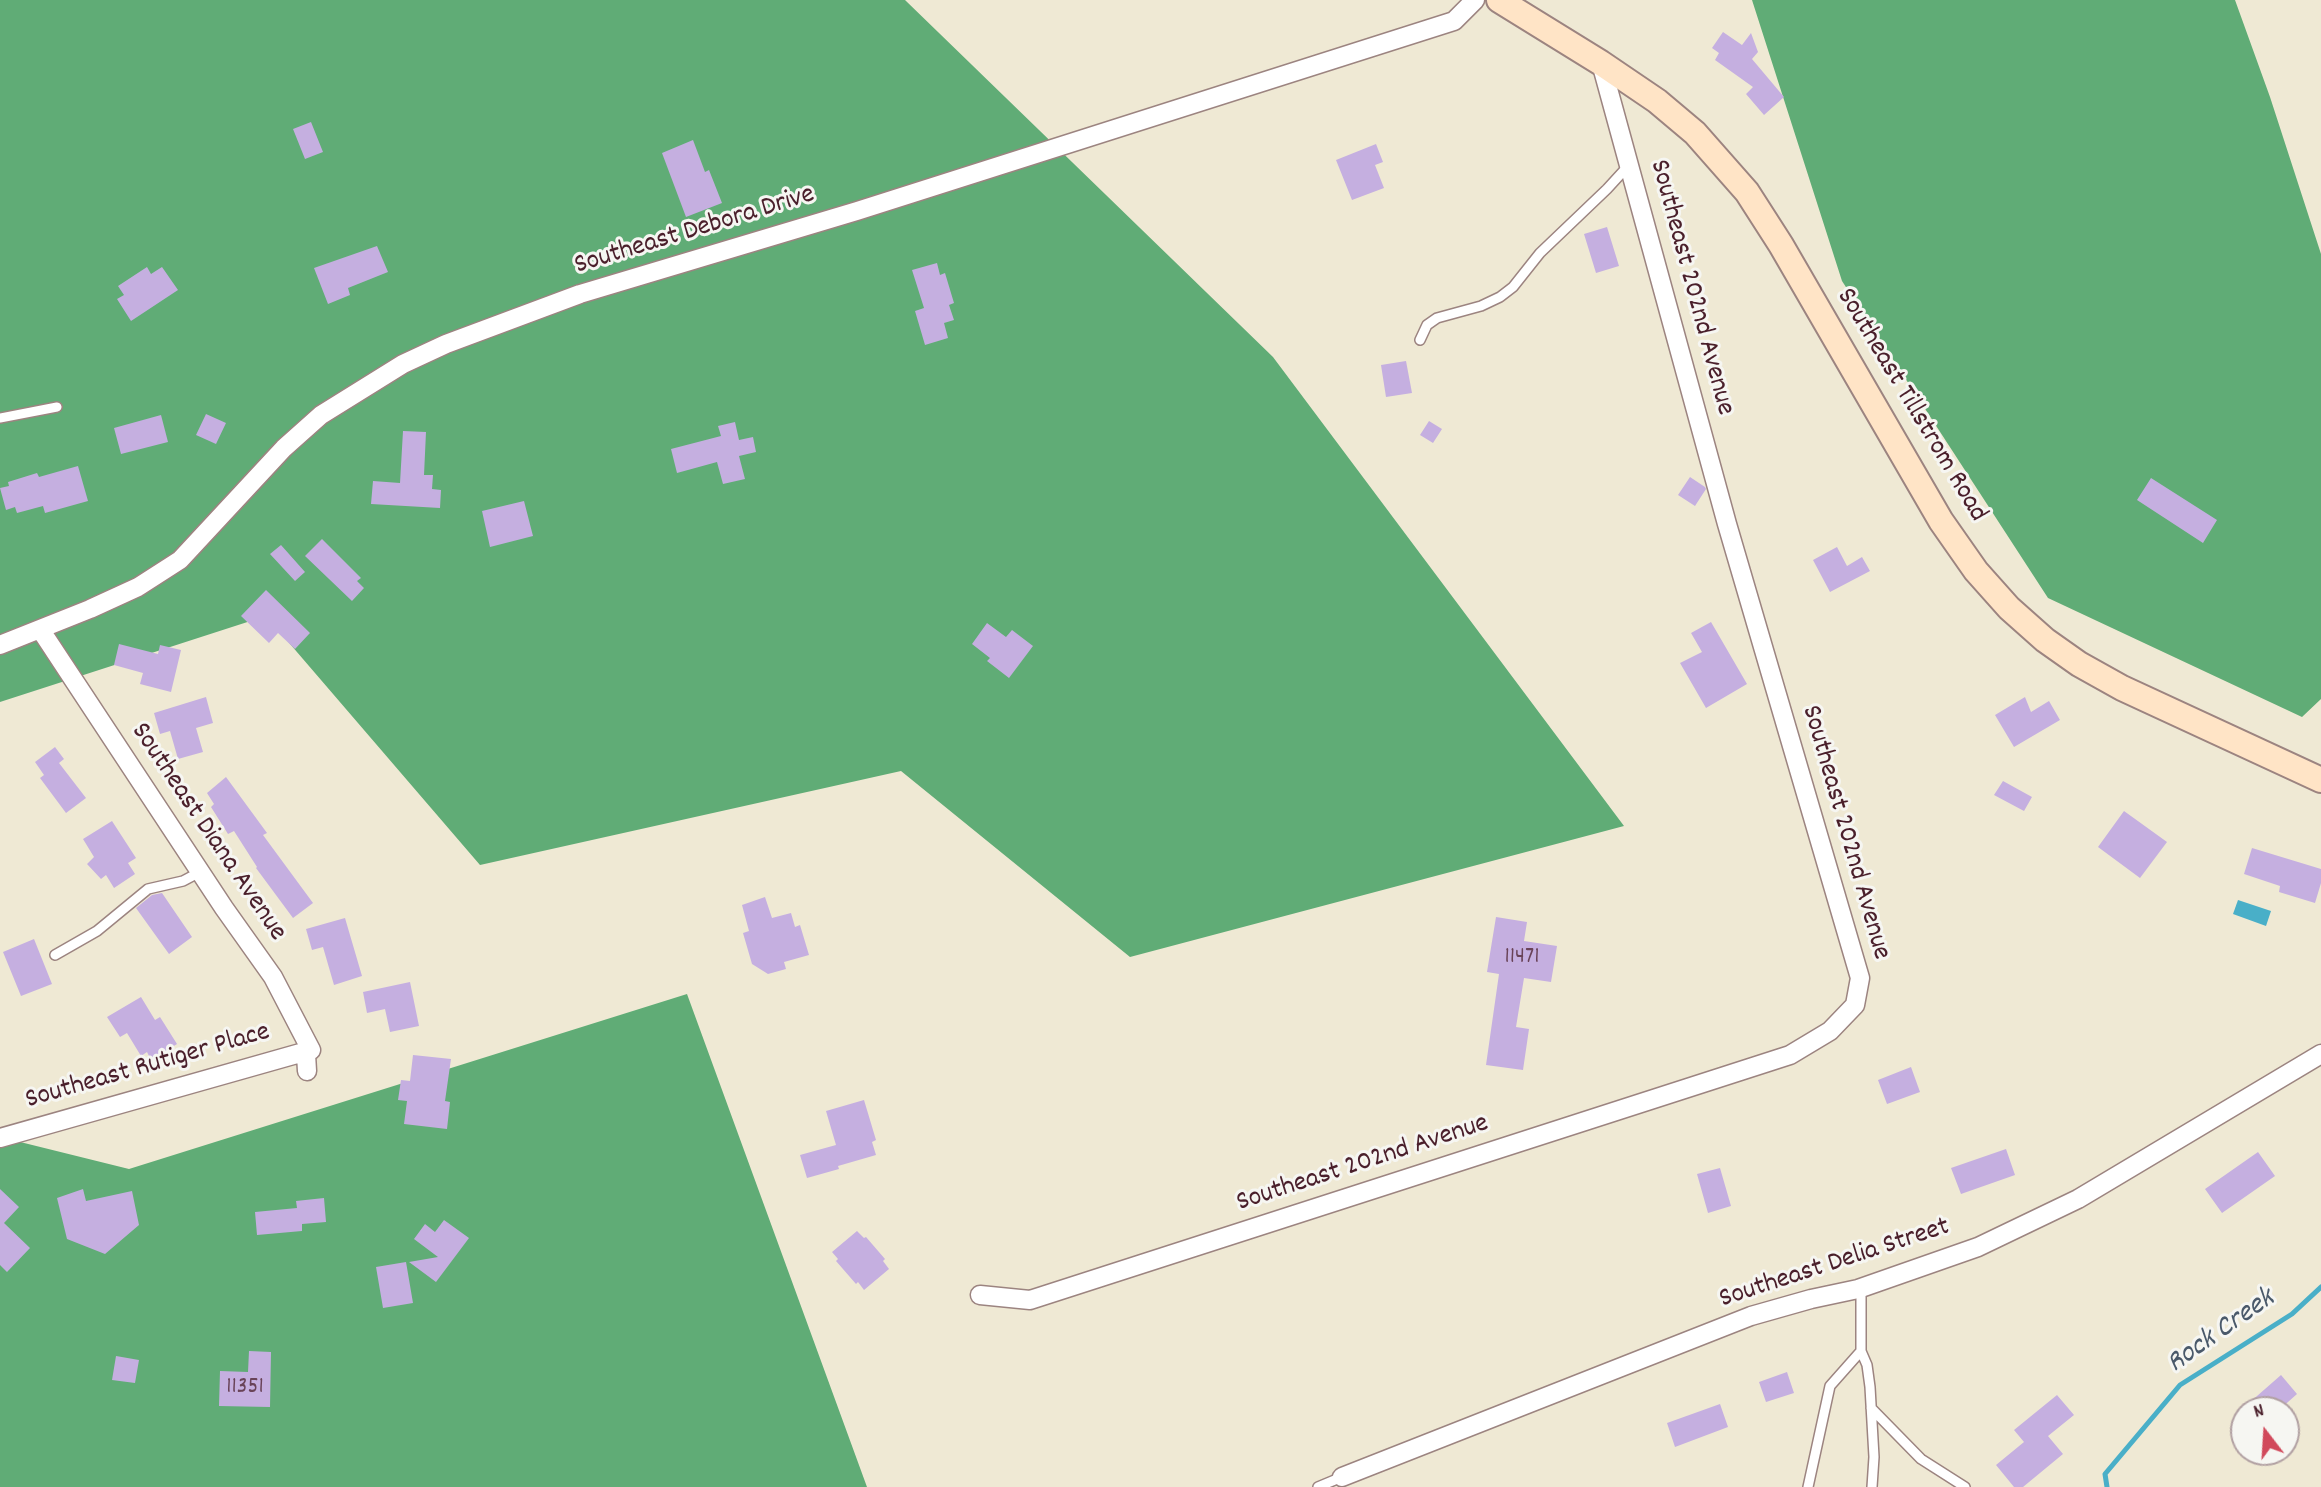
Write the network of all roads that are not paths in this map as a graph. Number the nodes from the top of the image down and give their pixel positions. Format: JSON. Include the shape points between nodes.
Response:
{"nodes":[{"id":1,"x":1475,"y":0,"type":"edge"},
{"id":2,"x":1499,"y":0,"type":"edge"},
{"id":3,"x":1601,"y":63,"type":"junction"},
{"id":4,"x":1629,"y":164,"type":"junction"},
{"id":5,"x":1420,"y":340,"type":"dead end"},
{"id":6,"x":57,"y":407,"type":"dead end"},
{"id":7,"x":0,"y":418,"type":"edge"},
{"id":8,"x":40,"y":629,"type":"junction"},
{"id":9,"x":0,"y":645,"type":"edge"},
{"id":10,"x":2321,"y":780,"type":"edge"},
{"id":11,"x":201,"y":872,"type":"junction"},
{"id":12,"x":55,"y":955,"type":"dead end"},
{"id":13,"x":311,"y":1049,"type":"junction"},
{"id":14,"x":2321,"y":1054,"type":"edge"},
{"id":15,"x":307,"y":1071,"type":"dead end"},
{"id":16,"x":0,"y":1138,"type":"edge"},
{"id":17,"x":1861,"y":1288,"type":"junction"},
{"id":18,"x":980,"y":1295,"type":"dead end"},
{"id":19,"x":1861,"y":1351,"type":"junction"},
{"id":20,"x":1871,"y":1408,"type":"junction"},
{"id":21,"x":1342,"y":1477,"type":"joint"},
{"id":22,"x":1318,"y":1487,"type":"edge"},
{"id":23,"x":1808,"y":1487,"type":"edge"},
{"id":24,"x":1871,"y":1487,"type":"edge"},
{"id":25,"x":1965,"y":1487,"type":"edge"}],
"edges":[{"from":1,"to":8,"type":"street","name":"Southeast Debora Drive","via":[[1454,21],[580,294],[446,344],[402,364],[321,415],[284,448],[180,560],[138,587]]},
{"from":2,"to":3,"type":"main road","name":"Southeast Tillstrom Road"},
{"from":3,"to":4,"type":"street","name":"Southeast 202nd Avenue"},
{"from":3,"to":10,"type":"main road","name":"Southeast Tillstrom Road","via":[[1695,133],[1747,192],[1941,520],[2009,608],[2053,646],[2122,688]]},
{"from":4,"to":5,"type":"lane","via":[[1540,253],[1513,287],[1481,306],[1437,317]]},
{"from":4,"to":18,"type":"street","name":"Southeast 202nd Avenue","via":[[1770,674],[1860,978],[1855,1004],[1830,1031],[1790,1055],[1030,1300]]},
{"from":6,"to":7,"type":"lane"},
{"from":8,"to":9,"type":"street","name":"Southeast Debora Drive"},
{"from":8,"to":11,"type":"street","name":"Southeast Diana Avenue"},
{"from":11,"to":12,"type":"lane","via":[[148,889],[97,931]]},
{"from":11,"to":13,"type":"street","name":"Southeast Diana Avenue","via":[[273,977]]},
{"from":13,"to":15,"type":"street","via":[[306,1054]]},
{"from":13,"to":16,"type":"street","name":"Southeast Rutiger Place"},
{"from":14,"to":17,"type":"street","name":"Southeast Delia Street","via":[[2078,1199],[1978,1247]]},
{"from":17,"to":19,"type":"lane"},
{"from":17,"to":21,"type":"street","name":"Southeast Delia Street","via":[[1751,1316]]},
{"from":19,"to":20,"type":"lane"},
{"from":19,"to":23,"type":"lane","via":[[1830,1385]]},
{"from":20,"to":24,"type":"lane"},
{"from":20,"to":25,"type":"lane","via":[[1921,1459]]},
{"from":21,"to":22,"type":"lane"}]}
